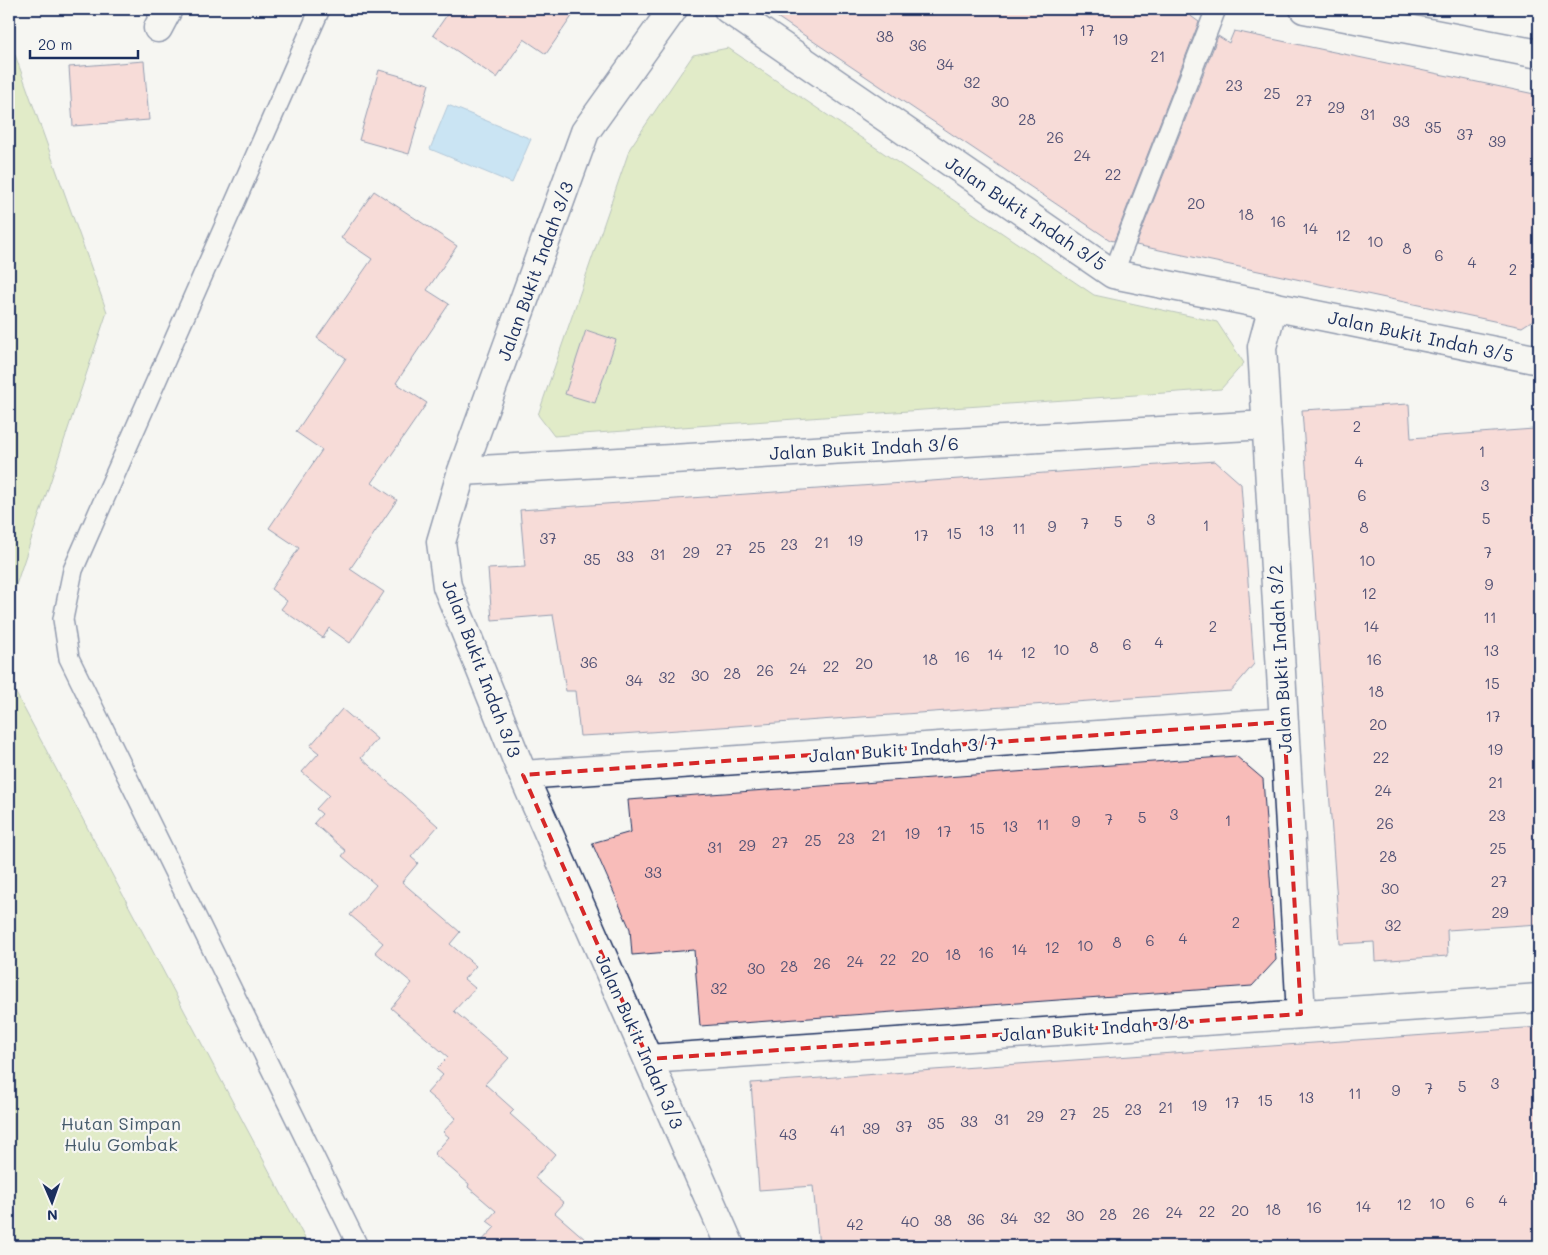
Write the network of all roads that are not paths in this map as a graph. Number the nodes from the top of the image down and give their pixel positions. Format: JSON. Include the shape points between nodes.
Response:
{"nodes":[{"id":1,"x":320,"y":9,"type":"edge"},
{"id":2,"x":673,"y":9,"type":"edge"},
{"id":3,"x":728,"y":9,"type":"edge"},
{"id":4,"x":1216,"y":9,"type":"edge"},
{"id":5,"x":1304,"y":9,"type":"edge"},
{"id":6,"x":1539,"y":54,"type":"edge"},
{"id":7,"x":1113,"y":274,"type":"junction"},
{"id":8,"x":1273,"y":306,"type":"junction"},
{"id":9,"x":1539,"y":360,"type":"edge"},
{"id":10,"x":1266,"y":425,"type":"junction"},
{"id":11,"x":462,"y":471,"type":"junction"},
{"id":12,"x":1284,"y":722,"type":"junction"},
{"id":13,"x":523,"y":775,"type":"junction"},
{"id":14,"x":1539,"y":998,"type":"edge"},
{"id":15,"x":1301,"y":1014,"type":"junction"},
{"id":16,"x":648,"y":1059,"type":"junction"},
{"id":17,"x":358,"y":1246,"type":"edge"},
{"id":18,"x":730,"y":1246,"type":"edge"}],
"edges":[{"from":1,"to":17,"type":"lane","via":[[73,570],[63,618],[70,658]]},
{"from":2,"to":11,"type":"street","name":"Jalan Bukit Indah 3/3","via":[[585,132]]},
{"from":3,"to":7,"type":"street","name":"Jalan Bukit Indah 3/5"},
{"from":4,"to":7,"type":"lane"},
{"from":5,"to":6,"type":"street"},
{"from":7,"to":8,"type":"street","name":"Jalan Bukit Indah 3/5"},
{"from":8,"to":9,"type":"street","name":"Jalan Bukit Indah 3/5"},
{"from":8,"to":10,"type":"street","name":"Jalan Bukit Indah 3/2","via":[[1262,347]]},
{"from":10,"to":11,"type":"street","name":"Jalan Bukit Indah 3/6"},
{"from":10,"to":12,"type":"street","name":"Jalan Bukit Indah 3/2"},
{"from":11,"to":13,"type":"street","name":"Jalan Bukit Indah 3/3","via":[[441,542],[447,586]]},
{"from":12,"to":13,"type":"street","name":"Jalan Bukit Indah 3/7"},
{"from":12,"to":15,"type":"street","name":"Jalan Bukit Indah 3/2"},
{"from":13,"to":16,"type":"street","name":"Jalan Bukit Indah 3/3"},
{"from":14,"to":15,"type":"street","name":"Jalan Bukit Indah 3/8"},
{"from":15,"to":16,"type":"street","name":"Jalan Bukit Indah 3/8"},
{"from":16,"to":18,"type":"street","name":"Jalan Bukit Indah 3/3"}]}
